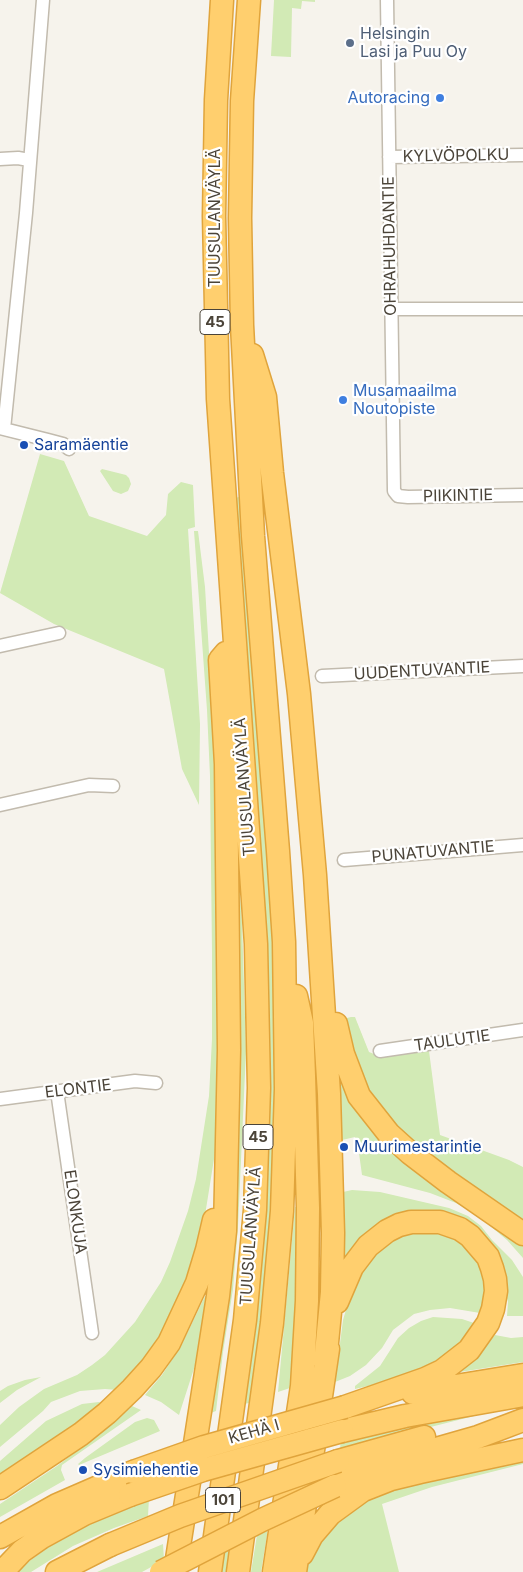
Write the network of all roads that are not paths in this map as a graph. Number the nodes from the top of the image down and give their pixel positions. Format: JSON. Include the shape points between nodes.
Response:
{"nodes":[{"id":1,"x":42,"y":0,"type":"edge"},
{"id":2,"x":222,"y":0,"type":"edge"},
{"id":3,"x":248,"y":0,"type":"edge"},
{"id":4,"x":387,"y":0,"type":"edge"},
{"id":5,"x":523,"y":154,"type":"edge"},
{"id":6,"x":389,"y":158,"type":"junction"},
{"id":7,"x":0,"y":159,"type":"edge"},
{"id":8,"x":30,"y":160,"type":"junction"},
{"id":9,"x":391,"y":309,"type":"junction"},
{"id":10,"x":523,"y":309,"type":"edge"},
{"id":11,"x":242,"y":325,"type":"junction"},
{"id":12,"x":2,"y":429,"type":"edge"},
{"id":13,"x":69,"y":449,"type":"dead end"},
{"id":14,"x":394,"y":492,"type":"joint"},
{"id":15,"x":523,"y":495,"type":"edge"},
{"id":16,"x":59,"y":633,"type":"dead end"},
{"id":17,"x":234,"y":643,"type":"junction"},
{"id":18,"x":0,"y":646,"type":"edge"},
{"id":19,"x":523,"y":666,"type":"edge"},
{"id":20,"x":322,"y":676,"type":"dead end"},
{"id":21,"x":113,"y":786,"type":"dead end"},
{"id":22,"x":0,"y":805,"type":"edge"},
{"id":23,"x":523,"y":845,"type":"edge"},
{"id":24,"x":344,"y":860,"type":"dead end"},
{"id":25,"x":315,"y":875,"type":"junction"},
{"id":26,"x":284,"y":942,"type":"junction"},
{"id":27,"x":523,"y":1030,"type":"edge"},
{"id":28,"x":380,"y":1051,"type":"dead end"},
{"id":29,"x":156,"y":1083,"type":"dead end"},
{"id":30,"x":58,"y":1091,"type":"junction"},
{"id":31,"x":0,"y":1099,"type":"edge"},
{"id":32,"x":226,"y":1147,"type":"junction"},
{"id":33,"x":523,"y":1234,"type":"edge"},
{"id":34,"x":92,"y":1333,"type":"dead end"},
{"id":35,"x":326,"y":1364,"type":"junction"},
{"id":36,"x":523,"y":1375,"type":"edge"},
{"id":37,"x":523,"y":1394,"type":"edge"},
{"id":38,"x":345,"y":1407,"type":"junction"},
{"id":39,"x":523,"y":1416,"type":"edge"},
{"id":40,"x":523,"y":1420,"type":"edge"},
{"id":41,"x":523,"y":1450,"type":"edge"},
{"id":42,"x":0,"y":1488,"type":"edge"},
{"id":43,"x":0,"y":1537,"type":"edge"},
{"id":44,"x":2,"y":1572,"type":"edge"},
{"id":45,"x":57,"y":1572,"type":"edge"},
{"id":46,"x":161,"y":1572,"type":"edge"},
{"id":47,"x":175,"y":1572,"type":"edge"},
{"id":48,"x":210,"y":1572,"type":"edge"},
{"id":49,"x":238,"y":1572,"type":"edge"},
{"id":50,"x":274,"y":1572,"type":"edge"},
{"id":51,"x":296,"y":1572,"type":"edge"}],
"edges":[{"from":1,"to":8,"type":"street"},
{"from":2,"to":17,"type":"highway","name":"TUUSULANVÄYLÄ","number":"45","via":[[216,100],[216,325]]},
{"from":3,"to":11,"type":"highway","name":"TUUSULANVÄYLÄ","number":"45","via":[[242,101]]},
{"from":4,"to":6,"type":"street","name":"OHRAHUHDANTIE"},
{"from":5,"to":6,"type":"street","name":"KYLVÖPOLKU"},
{"from":6,"to":9,"type":"street","name":"OHRAHUHDANTIE"},
{"from":7,"to":8,"type":"street"},
{"from":8,"to":12,"type":"street"},
{"from":9,"to":10,"type":"street"},
{"from":9,"to":14,"type":"street","name":"OHRAHUHDANTIE"},
{"from":11,"to":25,"type":"highway","via":[[265,397],[300,703]]},
{"from":11,"to":26,"type":"highway","name":"TUUSULANVÄYLÄ","number":"45","via":[[253,536]]},
{"from":12,"to":13,"type":"street","via":[[63,444]]},
{"from":14,"to":15,"type":"street","name":"PIIKINTIE","via":[[408,497]]},
{"from":16,"to":18,"type":"street"},
{"from":17,"to":32,"type":"highway","via":[[220,660],[227,842],[229,1050]]},
{"from":17,"to":48,"type":"highway","name":"TUUSULANVÄYLÄ","number":"45","via":[[256,944],[259,1024],[257,1154],[245,1320]]},
{"from":19,"to":20,"type":"street","name":"UUDENTUVANTIE"},
{"from":21,"to":22,"type":"street","via":[[89,785]]},
{"from":23,"to":24,"type":"street","name":"PUNATUVANTIE"},
{"from":25,"to":33,"type":"highway","via":[[336,1024],[359,1096],[389,1134],[410,1153]]},
{"from":25,"to":35,"type":"highway","via":[[329,1094],[333,1232]]},
{"from":26,"to":49,"type":"highway","name":"TUUSULANVÄYLÄ","number":"45","via":[[286,1089],[282,1211],[272,1323]]},
{"from":26,"to":50,"type":"highway","via":[[302,1024],[308,1208],[307,1301],[302,1386]]},
{"from":27,"to":28,"type":"street","name":"TAULUTIE"},
{"from":29,"to":30,"type":"street","name":"ELONTIE","via":[[135,1081]]},
{"from":30,"to":31,"type":"street","name":"ELONTIE"},
{"from":30,"to":34,"type":"street","name":"ELONKUJA"},
{"from":32,"to":42,"type":"highway","via":[[207,1250],[197,1283],[168,1343],[151,1368],[108,1413]]},
{"from":32,"to":47,"type":"highway","via":[[225,1231],[218,1296]]},
{"from":35,"to":38,"type":"highway","via":[[339,1295],[349,1273],[368,1246],[387,1231],[421,1221],[440,1222],[470,1236],[488,1257],[496,1291],[493,1309],[488,1323],[469,1350],[442,1371],[425,1379]]},
{"from":35,"to":51,"type":"highway"},
{"from":36,"to":38,"type":"highway","name":"KEHÄ I"},
{"from":37,"to":44,"type":"highway","bridge":true,"via":[[342,1430],[130,1495],[84,1514],[42,1537],[22,1551]]},
{"from":38,"to":43,"type":"highway","name":"KEHÄ I","bridge":true,"via":[[213,1444],[133,1472],[57,1505]]},
{"from":39,"to":45,"type":"highway","number":"101","bridge":true,"via":[[411,1440],[338,1461],[180,1516],[110,1545]]},
{"from":40,"to":46,"type":"highway","bridge":true,"via":[[401,1459],[335,1486]]},
{"from":41,"to":51,"type":"highway","via":[[391,1479],[363,1490],[344,1502],[321,1524],[302,1551]]}]}
